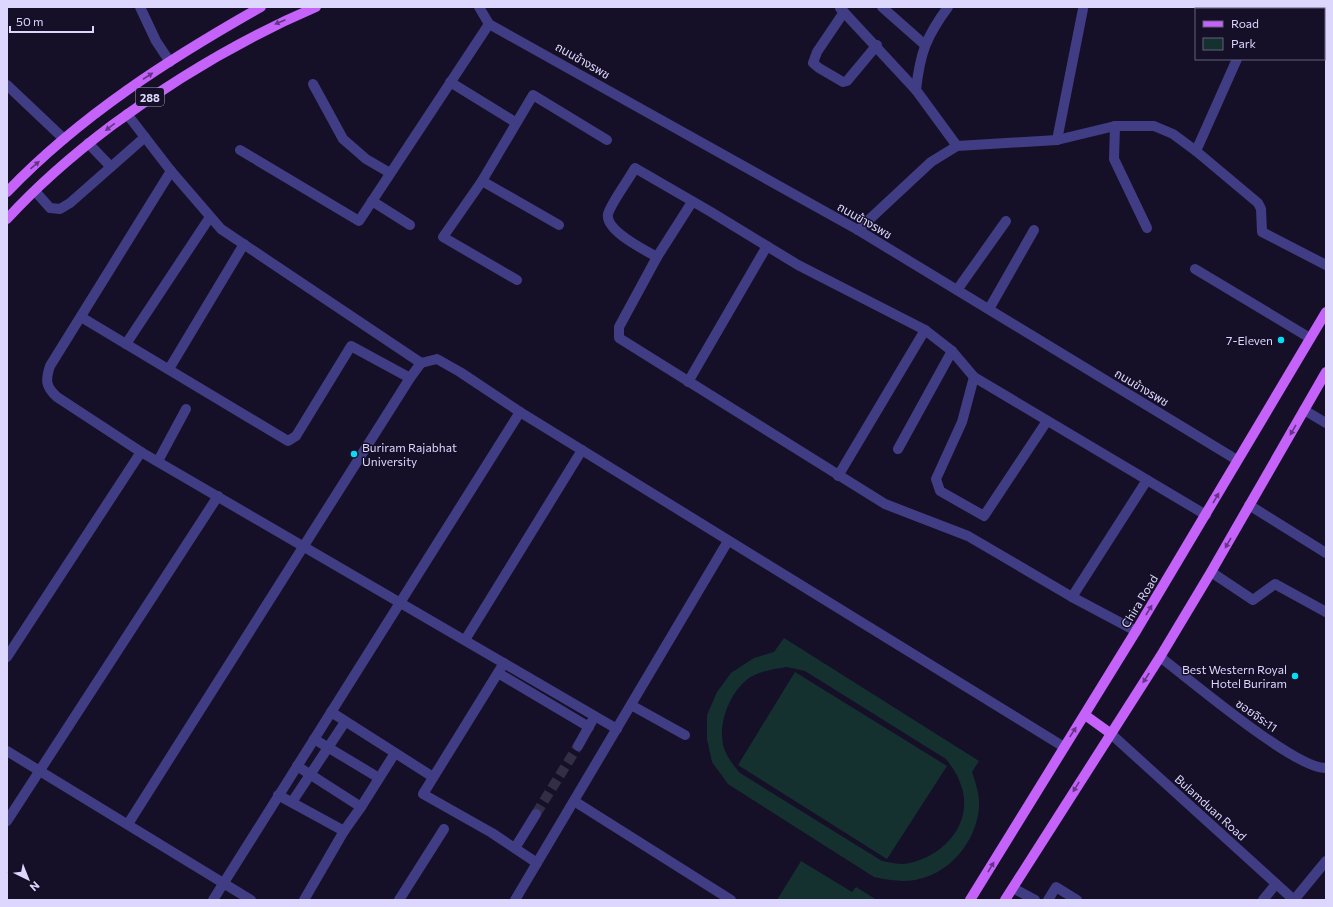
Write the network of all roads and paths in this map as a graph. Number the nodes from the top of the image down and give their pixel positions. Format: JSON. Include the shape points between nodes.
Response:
{"nodes":[{"id":1,"x":140,"y":7,"type":"edge"},
{"id":2,"x":261,"y":7,"type":"edge"},
{"id":3,"x":316,"y":7,"type":"edge"},
{"id":4,"x":479,"y":7,"type":"edge"},
{"id":5,"x":882,"y":7,"type":"edge"},
{"id":6,"x":948,"y":7,"type":"edge"},
{"id":7,"x":842,"y":9,"type":"edge"},
{"id":8,"x":1083,"y":10,"type":"dead end"},
{"id":9,"x":489,"y":24,"type":"junction"},
{"id":10,"x":877,"y":45,"type":"junction"},
{"id":11,"x":925,"y":45,"type":"junction"},
{"id":12,"x":1236,"y":60,"type":"edge"},
{"id":13,"x":170,"y":62,"type":"junction"},
{"id":14,"x":450,"y":82,"type":"junction"},
{"id":15,"x":313,"y":84,"type":"dead end"},
{"id":16,"x":7,"y":85,"type":"edge"},
{"id":17,"x":916,"y":90,"type":"junction"},
{"id":18,"x":127,"y":114,"type":"junction"},
{"id":19,"x":515,"y":122,"type":"junction"},
{"id":20,"x":1115,"y":126,"type":"junction"},
{"id":21,"x":145,"y":137,"type":"junction"},
{"id":22,"x":64,"y":139,"type":"junction"},
{"id":23,"x":607,"y":140,"type":"dead end"},
{"id":24,"x":1057,"y":140,"type":"junction"},
{"id":25,"x":88,"y":143,"type":"junction"},
{"id":26,"x":957,"y":146,"type":"junction"},
{"id":27,"x":240,"y":150,"type":"dead end"},
{"id":28,"x":1196,"y":151,"type":"junction"},
{"id":29,"x":111,"y":167,"type":"junction"},
{"id":30,"x":171,"y":171,"type":"junction"},
{"id":31,"x":390,"y":173,"type":"junction"},
{"id":32,"x":482,"y":181,"type":"junction"},
{"id":33,"x":35,"y":191,"type":"junction"},
{"id":34,"x":7,"y":192,"type":"edge"},
{"id":35,"x":372,"y":201,"type":"junction"},
{"id":36,"x":692,"y":202,"type":"junction"},
{"id":37,"x":210,"y":217,"type":"junction"},
{"id":38,"x":7,"y":220,"type":"edge"},
{"id":39,"x":1006,"y":221,"type":"dead end"},
{"id":40,"x":410,"y":225,"type":"dead end"},
{"id":41,"x":559,"y":225,"type":"dead end"},
{"id":42,"x":1147,"y":228,"type":"dead end"},
{"id":43,"x":858,"y":230,"type":"junction"},
{"id":44,"x":1034,"y":230,"type":"dead end"},
{"id":45,"x":244,"y":244,"type":"junction"},
{"id":46,"x":767,"y":246,"type":"junction"},
{"id":47,"x":657,"y":257,"type":"junction"},
{"id":48,"x":1326,"y":265,"type":"edge"},
{"id":49,"x":1195,"y":269,"type":"dead end"},
{"id":50,"x":517,"y":280,"type":"dead end"},
{"id":51,"x":957,"y":290,"type":"junction"},
{"id":52,"x":988,"y":309,"type":"junction"},
{"id":53,"x":1326,"y":312,"type":"edge"},
{"id":54,"x":80,"y":317,"type":"junction"},
{"id":55,"x":925,"y":330,"type":"junction"},
{"id":56,"x":1310,"y":338,"type":"junction"},
{"id":57,"x":126,"y":344,"type":"junction"},
{"id":58,"x":952,"y":351,"type":"junction"},
{"id":59,"x":421,"y":363,"type":"junction"},
{"id":60,"x":169,"y":369,"type":"junction"},
{"id":61,"x":1326,"y":372,"type":"edge"},
{"id":62,"x":974,"y":377,"type":"junction"},
{"id":63,"x":410,"y":378,"type":"junction"},
{"id":64,"x":688,"y":382,"type":"junction"},
{"id":65,"x":186,"y":409,"type":"dead end"},
{"id":66,"x":1304,"y":410,"type":"junction"},
{"id":67,"x":520,"y":412,"type":"junction"},
{"id":68,"x":1047,"y":421,"type":"junction"},
{"id":69,"x":1326,"y":423,"type":"edge"},
{"id":70,"x":898,"y":449,"type":"dead end"},
{"id":71,"x":582,"y":450,"type":"junction"},
{"id":72,"x":141,"y":452,"type":"junction"},
{"id":73,"x":1237,"y":460,"type":"junction"},
{"id":74,"x":158,"y":461,"type":"junction"},
{"id":75,"x":838,"y":476,"type":"junction"},
{"id":76,"x":1147,"y":480,"type":"junction"},
{"id":77,"x":218,"y":496,"type":"junction"},
{"id":78,"x":1250,"y":505,"type":"junction"},
{"id":79,"x":1206,"y":515,"type":"junction"},
{"id":80,"x":728,"y":540,"type":"junction"},
{"id":81,"x":303,"y":546,"type":"junction"},
{"id":82,"x":1326,"y":553,"type":"edge"},
{"id":83,"x":1211,"y":572,"type":"junction"},
{"id":84,"x":1072,"y":597,"type":"junction"},
{"id":85,"x":400,"y":602,"type":"junction"},
{"id":86,"x":1326,"y":612,"type":"edge"},
{"id":87,"x":1136,"y":631,"type":"junction"},
{"id":88,"x":464,"y":640,"type":"junction"},
{"id":89,"x":1160,"y":656,"type":"junction"},
{"id":90,"x":7,"y":657,"type":"edge"},
{"id":91,"x":504,"y":663,"type":"junction"},
{"id":92,"x":498,"y":673,"type":"junction"},
{"id":93,"x":631,"y":705,"type":"junction"},
{"id":94,"x":331,"y":712,"type":"junction"},
{"id":95,"x":1085,"y":715,"type":"junction"},
{"id":96,"x":595,"y":716,"type":"junction"},
{"id":97,"x":345,"y":722,"type":"junction"},
{"id":98,"x":589,"y":727,"type":"junction"},
{"id":99,"x":617,"y":728,"type":"junction"},
{"id":100,"x":1110,"y":733,"type":"junction"},
{"id":101,"x":685,"y":735,"type":"dead end"},
{"id":102,"x":314,"y":739,"type":"junction"},
{"id":103,"x":578,"y":746,"type":"tunnel mouth"},
{"id":104,"x":1064,"y":747,"type":"junction"},
{"id":105,"x":328,"y":748,"type":"junction"},
{"id":106,"x":7,"y":751,"type":"edge"},
{"id":107,"x":395,"y":753,"type":"junction"},
{"id":108,"x":297,"y":766,"type":"junction"},
{"id":109,"x":1326,"y":768,"type":"edge"},
{"id":110,"x":40,"y":771,"type":"junction"},
{"id":111,"x":311,"y":774,"type":"junction"},
{"id":112,"x":379,"y":778,"type":"junction"},
{"id":113,"x":433,"y":778,"type":"junction"},
{"id":114,"x":278,"y":795,"type":"junction"},
{"id":115,"x":574,"y":801,"type":"junction"},
{"id":116,"x":292,"y":802,"type":"junction"},
{"id":117,"x":362,"y":807,"type":"junction"},
{"id":118,"x":536,"y":814,"type":"tunnel mouth"},
{"id":119,"x":7,"y":821,"type":"edge"},
{"id":120,"x":128,"y":824,"type":"junction"},
{"id":121,"x":444,"y":829,"type":"dead end"},
{"id":122,"x":344,"y":831,"type":"junction"},
{"id":123,"x":515,"y":848,"type":"junction"},
{"id":124,"x":1326,"y":861,"type":"edge"},
{"id":125,"x":537,"y":863,"type":"junction"},
{"id":126,"x":224,"y":883,"type":"junction"},
{"id":127,"x":1276,"y":884,"type":"junction"},
{"id":128,"x":1013,"y":888,"type":"junction"},
{"id":129,"x":213,"y":900,"type":"edge"},
{"id":130,"x":251,"y":900,"type":"edge"},
{"id":131,"x":304,"y":900,"type":"edge"},
{"id":132,"x":399,"y":900,"type":"edge"},
{"id":133,"x":515,"y":900,"type":"edge"},
{"id":134,"x":731,"y":900,"type":"edge"},
{"id":135,"x":970,"y":900,"type":"edge"},
{"id":136,"x":1005,"y":900,"type":"edge"},
{"id":137,"x":1035,"y":900,"type":"edge"},
{"id":138,"x":1048,"y":900,"type":"edge"},
{"id":139,"x":1077,"y":900,"type":"edge"},
{"id":140,"x":1263,"y":900,"type":"edge"},
{"id":141,"x":1294,"y":900,"type":"edge"}],
"edges":[{"from":1,"to":13,"type":"street","via":[[156,41]]},
{"from":2,"to":13,"type":"main road","number":"288","via":[[195,44]]},
{"from":3,"to":18,"type":"main road","number":"288","one_way":true,"via":[[266,28],[208,60]]},
{"from":4,"to":9,"type":"street"},
{"from":5,"to":11,"type":"street"},
{"from":6,"to":11,"type":"street","via":[[932,28]]},
{"from":7,"to":10,"type":"street"},
{"from":7,"to":10,"type":"street","via":[[816,52],[814,63],[838,80],[847,81]]},
{"from":8,"to":24,"type":"street"},
{"from":9,"to":14,"type":"street"},
{"from":9,"to":43,"type":"street","name":"ถนนข้างรพช"},
{"from":10,"to":17,"type":"street"},
{"from":11,"to":17,"type":"street","via":[[919,63]]},
{"from":12,"to":28,"type":"street"},
{"from":22,"to":13,"type":"main road","number":"288","one_way":true,"via":[[93,114]]},
{"from":14,"to":19,"type":"street"},
{"from":14,"to":31,"type":"street"},
{"from":15,"to":31,"type":"street","via":[[343,139],[366,159]]},
{"from":16,"to":22,"type":"street"},
{"from":17,"to":26,"type":"street"},
{"from":18,"to":21,"type":"street"},
{"from":18,"to":25,"type":"main road","number":"288","one_way":true},
{"from":19,"to":23,"type":"street","via":[[533,95]]},
{"from":19,"to":32,"type":"street"},
{"from":20,"to":24,"type":"street"},
{"from":20,"to":28,"type":"street","via":[[1154,126],[1173,134]]},
{"from":20,"to":42,"type":"street","via":[[1114,159]]},
{"from":21,"to":29,"type":"street"},
{"from":21,"to":30,"type":"street"},
{"from":34,"to":22,"type":"main road","number":"288","one_way":true},
{"from":24,"to":26,"type":"street"},
{"from":25,"to":29,"type":"street"},
{"from":25,"to":33,"type":"main road","number":"288"},
{"from":26,"to":43,"type":"street","via":[[931,162]]},
{"from":27,"to":35,"type":"street","via":[[358,222]]},
{"from":28,"to":48,"type":"street","via":[[1260,205],[1262,232]]},
{"from":29,"to":33,"type":"street","via":[[60,209],[50,208]]},
{"from":30,"to":37,"type":"street"},
{"from":30,"to":54,"type":"street"},
{"from":31,"to":35,"type":"street"},
{"from":32,"to":41,"type":"street"},
{"from":32,"to":50,"type":"street","via":[[443,237]]},
{"from":33,"to":38,"type":"main road","number":"288"},
{"from":35,"to":40,"type":"street"},
{"from":36,"to":46,"type":"street"},
{"from":36,"to":47,"type":"street"},
{"from":36,"to":47,"type":"street","via":[[635,168],[608,214],[608,219],[615,230],[625,238]]},
{"from":37,"to":45,"type":"street","via":[[221,229]]},
{"from":37,"to":57,"type":"street"},
{"from":39,"to":51,"type":"street"},
{"from":43,"to":51,"type":"street","name":"ถนนข้างรพช"},
{"from":44,"to":52,"type":"street"},
{"from":45,"to":59,"type":"street"},
{"from":45,"to":60,"type":"street"},
{"from":46,"to":55,"type":"street","via":[[798,265]]},
{"from":46,"to":64,"type":"street"},
{"from":47,"to":64,"type":"street","via":[[619,328],[619,338]]},
{"from":49,"to":56,"type":"street"},
{"from":51,"to":52,"type":"street","name":"ถนนข้างรพช"},
{"from":52,"to":73,"type":"street","name":"ถนนข้างรพช"},
{"from":53,"to":56,"type":"main road","name":"Chira Road"},
{"from":54,"to":57,"type":"street"},
{"from":54,"to":72,"type":"street","via":[[50,366],[46,379],[48,389]]},
{"from":55,"to":58,"type":"street"},
{"from":55,"to":75,"type":"street"},
{"from":56,"to":73,"type":"main road","name":"Chira Road"},
{"from":57,"to":60,"type":"street"},
{"from":58,"to":62,"type":"street"},
{"from":58,"to":70,"type":"street"},
{"from":59,"to":63,"type":"street"},
{"from":59,"to":67,"type":"street","via":[[437,359]]},
{"from":60,"to":63,"type":"street","via":[[288,441],[296,436],[351,346]]},
{"from":61,"to":66,"type":"main road"},
{"from":62,"to":68,"type":"street"},
{"from":62,"to":68,"type":"street","via":[[962,422],[936,479],[940,491],[984,516]]},
{"from":63,"to":81,"type":"street"},
{"from":64,"to":75,"type":"street"},
{"from":65,"to":74,"type":"street"},
{"from":66,"to":69,"type":"street"},
{"from":66,"to":78,"type":"main road","one_way":true},
{"from":67,"to":71,"type":"street"},
{"from":67,"to":85,"type":"street"},
{"from":68,"to":76,"type":"street"},
{"from":71,"to":80,"type":"street"},
{"from":71,"to":88,"type":"street"},
{"from":72,"to":74,"type":"street"},
{"from":72,"to":90,"type":"street"},
{"from":79,"to":73,"type":"main road","name":"Chira Road","one_way":true},
{"from":74,"to":77,"type":"street"},
{"from":75,"to":84,"type":"street","via":[[885,504],[968,536]]},
{"from":76,"to":79,"type":"street"},
{"from":76,"to":84,"type":"street"},
{"from":77,"to":81,"type":"street"},
{"from":77,"to":110,"type":"street"},
{"from":78,"to":82,"type":"street"},
{"from":78,"to":83,"type":"main road","one_way":true},
{"from":87,"to":79,"type":"main road","name":"Chira Road","one_way":true},
{"from":80,"to":93,"type":"street"},
{"from":80,"to":104,"type":"street"},
{"from":81,"to":85,"type":"street"},
{"from":81,"to":120,"type":"street"},
{"from":83,"to":86,"type":"street","via":[[1253,600],[1275,584]]},
{"from":83,"to":89,"type":"main road"},
{"from":84,"to":87,"type":"street"},
{"from":85,"to":88,"type":"street"},
{"from":85,"to":94,"type":"street"},
{"from":87,"to":95,"type":"main road","name":"Chira Road"},
{"from":88,"to":91,"type":"street"},
{"from":89,"to":100,"type":"main road","one_way":true},
{"from":89,"to":109,"type":"street","name":"ซอยจิระ11","via":[[1254,730],[1314,766]]},
{"from":91,"to":92,"type":"street"},
{"from":91,"to":96,"type":"street"},
{"from":92,"to":98,"type":"street"},
{"from":92,"to":113,"type":"street"},
{"from":93,"to":99,"type":"street"},
{"from":93,"to":101,"type":"street"},
{"from":94,"to":97,"type":"street"},
{"from":94,"to":102,"type":"street"},
{"from":95,"to":100,"type":"main road"},
{"from":104,"to":95,"type":"main road","name":"Chira Road","one_way":true},
{"from":96,"to":98,"type":"street"},
{"from":96,"to":99,"type":"street"},
{"from":97,"to":105,"type":"street"},
{"from":97,"to":107,"type":"street"},
{"from":98,"to":103,"type":"street"},
{"from":99,"to":115,"type":"street"},
{"from":100,"to":127,"type":"street","name":"Bulamduan Road"},
{"from":100,"to":128,"type":"main road","one_way":true},
{"from":102,"to":105,"type":"street"},
{"from":102,"to":108,"type":"street"},
{"from":135,"to":104,"type":"main road","name":"Chira Road","one_way":true},
{"from":105,"to":111,"type":"street"},
{"from":105,"to":112,"type":"street"},
{"from":106,"to":110,"type":"street"},
{"from":107,"to":112,"type":"street"},
{"from":107,"to":113,"type":"street"},
{"from":108,"to":111,"type":"street"},
{"from":108,"to":114,"type":"street"},
{"from":110,"to":119,"type":"street"},
{"from":110,"to":120,"type":"street"},
{"from":111,"to":116,"type":"street"},
{"from":111,"to":117,"type":"street"},
{"from":112,"to":117,"type":"street"},
{"from":113,"to":123,"type":"street","via":[[423,794]]},
{"from":114,"to":116,"type":"street"},
{"from":114,"to":126,"type":"street"},
{"from":115,"to":125,"type":"street"},
{"from":115,"to":134,"type":"street"},
{"from":116,"to":122,"type":"street"},
{"from":117,"to":122,"type":"street"},
{"from":118,"to":123,"type":"street"},
{"from":120,"to":126,"type":"street"},
{"from":121,"to":132,"type":"street"},
{"from":122,"to":131,"type":"street"},
{"from":123,"to":125,"type":"street"},
{"from":124,"to":141,"type":"street"},
{"from":125,"to":133,"type":"street"},
{"from":126,"to":129,"type":"street"},
{"from":126,"to":130,"type":"street"},
{"from":127,"to":140,"type":"street"},
{"from":127,"to":141,"type":"street","name":"Bulamduan Road"},
{"from":128,"to":136,"type":"main road"},
{"from":128,"to":137,"type":"street"},
{"from":138,"to":139,"type":"street","via":[[1056,887]]}]}
